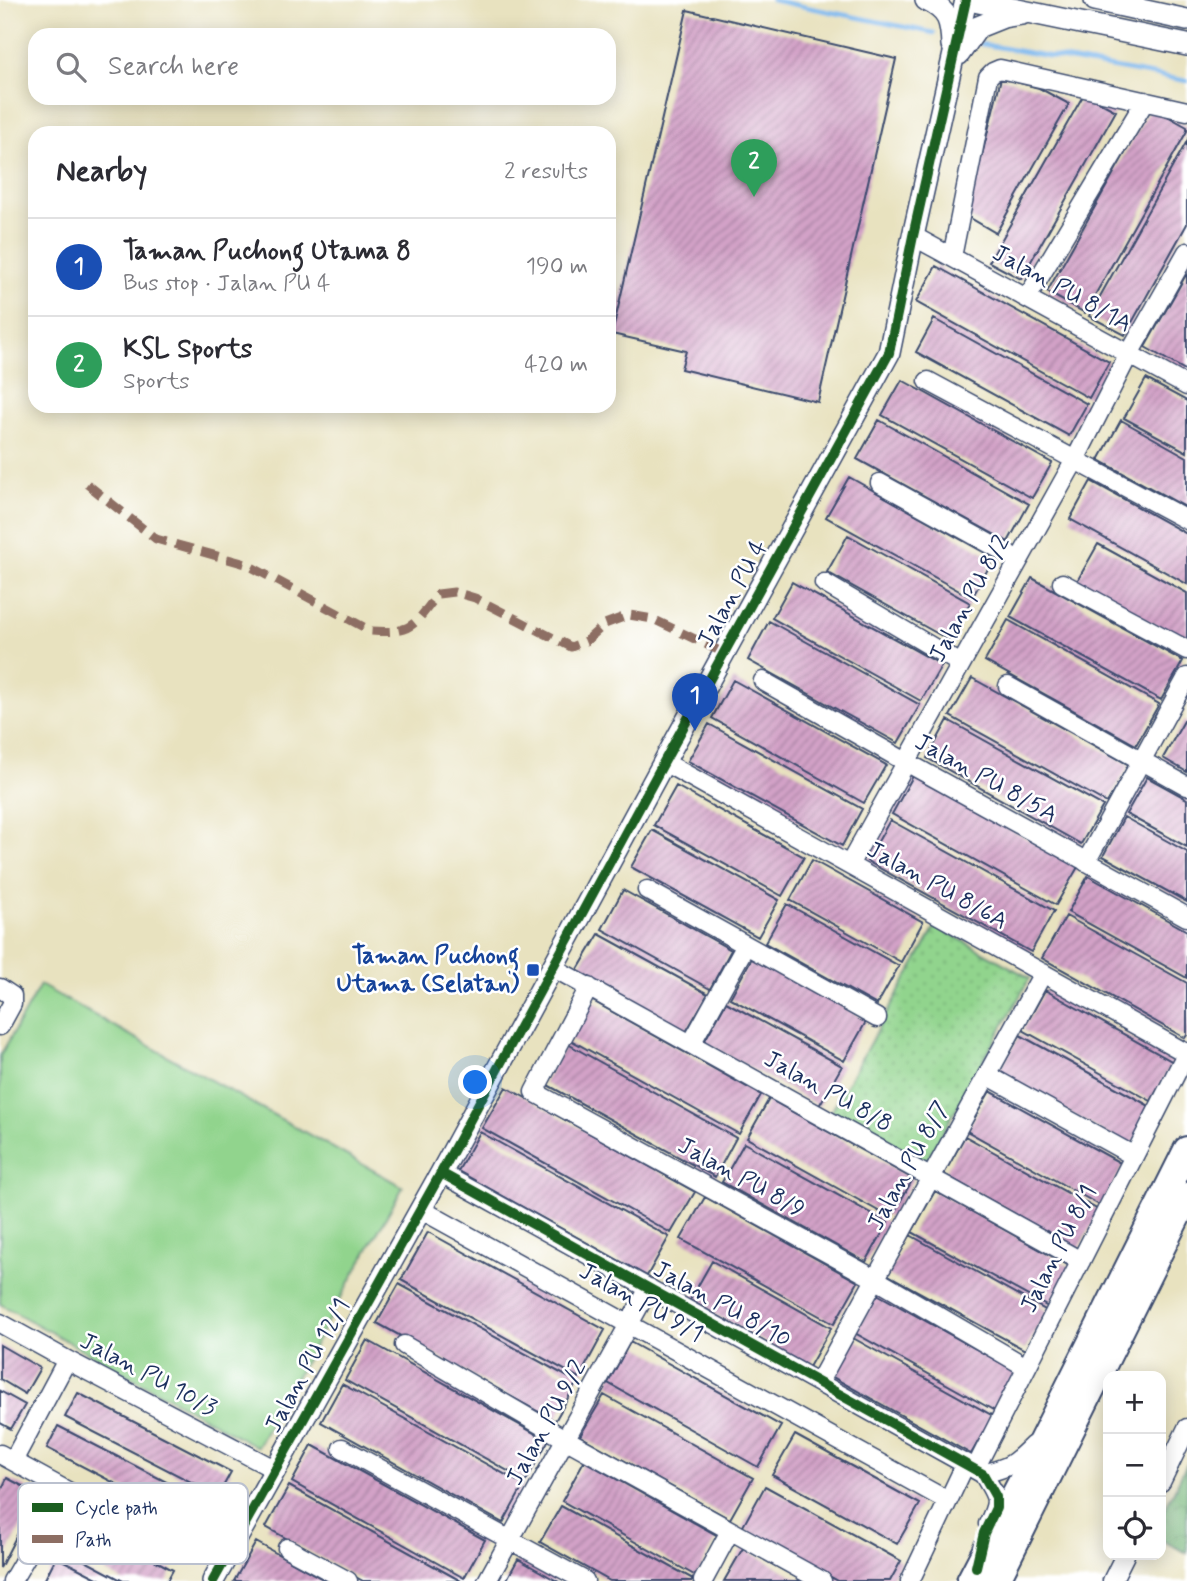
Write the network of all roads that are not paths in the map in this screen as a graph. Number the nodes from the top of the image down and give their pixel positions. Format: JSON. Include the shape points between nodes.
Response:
{"nodes":[{"id":1,"x":926,"y":0,"type":"edge"},
{"id":2,"x":967,"y":0,"type":"edge"},
{"id":3,"x":1095,"y":0,"type":"edge"},
{"id":4,"x":1029,"y":12,"type":"junction"},
{"id":5,"x":1187,"y":20,"type":"edge"},
{"id":6,"x":1187,"y":46,"type":"edge"},
{"id":7,"x":952,"y":65,"type":"junction"},
{"id":8,"x":1145,"y":101,"type":"junction"},
{"id":9,"x":1187,"y":111,"type":"edge"},
{"id":10,"x":913,"y":236,"type":"junction"},
{"id":11,"x":1187,"y":252,"type":"edge"},
{"id":12,"x":952,"y":257,"type":"junction"},
{"id":13,"x":1027,"y":298,"type":"junction"},
{"id":14,"x":1129,"y":354,"type":"junction"},
{"id":15,"x":928,"y":381,"type":"dead end"},
{"id":16,"x":1187,"y":386,"type":"edge"},
{"id":17,"x":1075,"y":460,"type":"junction"},
{"id":18,"x":880,"y":483,"type":"dead end"},
{"id":19,"x":1187,"y":520,"type":"edge"},
{"id":20,"x":1019,"y":560,"type":"junction"},
{"id":21,"x":824,"y":583,"type":"dead end"},
{"id":22,"x":1062,"y":583,"type":"dead end"},
{"id":23,"x":1187,"y":650,"type":"edge"},
{"id":24,"x":961,"y":664,"type":"junction"},
{"id":25,"x":1187,"y":677,"type":"edge"},
{"id":26,"x":763,"y":681,"type":"dead end"},
{"id":27,"x":1007,"y":686,"type":"dead end"},
{"id":28,"x":1142,"y":761,"type":"junction"},
{"id":29,"x":664,"y":762,"type":"junction"},
{"id":30,"x":906,"y":762,"type":"junction"},
{"id":31,"x":1187,"y":786,"type":"edge"},
{"id":32,"x":1086,"y":862,"type":"junction"},
{"id":33,"x":849,"y":865,"type":"junction"},
{"id":34,"x":647,"y":890,"type":"dead end"},
{"id":35,"x":1187,"y":916,"type":"edge"},
{"id":36,"x":746,"y":945,"type":"junction"},
{"id":37,"x":552,"y":967,"type":"junction"},
{"id":38,"x":1043,"y":973,"type":"junction"},
{"id":39,"x":589,"y":987,"type":"junction"},
{"id":40,"x":0,"y":988,"type":"edge"},
{"id":41,"x":877,"y":1018,"type":"dead end"},
{"id":42,"x":0,"y":1026,"type":"edge"},
{"id":43,"x":691,"y":1044,"type":"junction"},
{"id":44,"x":1187,"y":1053,"type":"edge"},
{"id":45,"x":987,"y":1075,"type":"junction"},
{"id":46,"x":1187,"y":1150,"type":"edge"},
{"id":47,"x":1134,"y":1156,"type":"junction"},
{"id":48,"x":441,"y":1173,"type":"junction"},
{"id":49,"x":931,"y":1178,"type":"junction"},
{"id":50,"x":1187,"y":1196,"type":"edge"},
{"id":51,"x":420,"y":1209,"type":"junction"},
{"id":52,"x":1081,"y":1261,"type":"junction"},
{"id":53,"x":875,"y":1279,"type":"junction"},
{"id":54,"x":649,"y":1288,"type":"junction"},
{"id":55,"x":0,"y":1323,"type":"edge"},
{"id":56,"x":629,"y":1325,"type":"junction"},
{"id":57,"x":404,"y":1345,"type":"dead end"},
{"id":58,"x":67,"y":1360,"type":"junction"},
{"id":59,"x":1026,"y":1367,"type":"junction"},
{"id":60,"x":819,"y":1382,"type":"junction"},
{"id":61,"x":1187,"y":1428,"type":"edge"},
{"id":62,"x":1043,"y":1437,"type":"junction"},
{"id":63,"x":565,"y":1439,"type":"junction"},
{"id":64,"x":342,"y":1448,"type":"dead end"},
{"id":65,"x":7,"y":1458,"type":"edge"},
{"id":66,"x":274,"y":1469,"type":"junction"},
{"id":67,"x":974,"y":1469,"type":"junction"},
{"id":68,"x":1166,"y":1472,"type":"edge"},
{"id":69,"x":52,"y":1483,"type":"edge"},
{"id":70,"x":948,"y":1501,"type":"junction"},
{"id":71,"x":248,"y":1517,"type":"edge"},
{"id":72,"x":730,"y":1531,"type":"junction"},
{"id":73,"x":510,"y":1540,"type":"junction"},
{"id":74,"x":288,"y":1548,"type":"dead end"},
{"id":75,"x":1122,"y":1560,"type":"edge"},
{"id":76,"x":22,"y":1564,"type":"edge"},
{"id":77,"x":222,"y":1564,"type":"edge"},
{"id":78,"x":981,"y":1576,"type":"edge"},
{"id":79,"x":12,"y":1581,"type":"edge"},
{"id":80,"x":213,"y":1581,"type":"edge"},
{"id":81,"x":348,"y":1581,"type":"edge"},
{"id":82,"x":487,"y":1581,"type":"edge"},
{"id":83,"x":585,"y":1581,"type":"edge"},
{"id":84,"x":703,"y":1581,"type":"edge"},
{"id":85,"x":822,"y":1581,"type":"edge"},
{"id":86,"x":911,"y":1581,"type":"edge"},
{"id":87,"x":1112,"y":1581,"type":"edge"}],
"edges":[{"from":1,"to":7,"type":"street","via":[[946,15],[951,26]]},
{"from":2,"to":4,"type":"street"},
{"from":2,"to":7,"type":"street","name":"Jalan PU 4"},
{"from":3,"to":5,"type":"street"},
{"from":4,"to":6,"type":"street"},
{"from":4,"to":7,"type":"street","via":[[978,27]]},
{"from":7,"to":10,"type":"street","name":"Jalan PU 4"},
{"from":8,"to":9,"type":"street"},
{"from":8,"to":12,"type":"street","via":[[1000,69],[993,72],[988,77]]},
{"from":8,"to":13,"type":"street"},
{"from":10,"to":12,"type":"street","name":"Jalan PU 8/1A"},
{"from":10,"to":29,"type":"street","name":"Jalan PU 4","via":[[889,353]]},
{"from":11,"to":14,"type":"street","name":"Jalan PU 8/2"},
{"from":12,"to":13,"type":"street","name":"Jalan PU 8/1A"},
{"from":13,"to":14,"type":"street","name":"Jalan PU 8/1A"},
{"from":14,"to":16,"type":"street","name":"Jalan PU 8/1A"},
{"from":14,"to":17,"type":"street","name":"Jalan PU 8/2"},
{"from":15,"to":17,"type":"street"},
{"from":17,"to":19,"type":"street"},
{"from":17,"to":20,"type":"street","name":"Jalan PU 8/2"},
{"from":18,"to":20,"type":"street"},
{"from":20,"to":24,"type":"street","name":"Jalan PU 8/2"},
{"from":21,"to":24,"type":"street"},
{"from":22,"to":23,"type":"street"},
{"from":24,"to":30,"type":"street","name":"Jalan PU 8/2"},
{"from":25,"to":28,"type":"street"},
{"from":26,"to":30,"type":"street","name":"Jalan PU 8/5A"},
{"from":27,"to":28,"type":"street"},
{"from":28,"to":31,"type":"street"},
{"from":28,"to":32,"type":"street"},
{"from":29,"to":33,"type":"street","name":"Jalan PU 8/6A"},
{"from":29,"to":37,"type":"street","name":"Jalan PU 4"},
{"from":30,"to":32,"type":"street","name":"Jalan PU 8/5A"},
{"from":30,"to":33,"type":"street","name":"Jalan PU 8/2"},
{"from":32,"to":35,"type":"street","name":"Jalan PU 8/5A"},
{"from":33,"to":38,"type":"street","name":"Jalan PU 8/6A"},
{"from":34,"to":36,"type":"street"},
{"from":36,"to":41,"type":"street"},
{"from":36,"to":43,"type":"street"},
{"from":37,"to":39,"type":"street","name":"Jalan PU 8/8"},
{"from":37,"to":48,"type":"street","name":"Jalan PU 4"},
{"from":38,"to":44,"type":"street","name":"Jalan PU 8/6A"},
{"from":38,"to":45,"type":"street","name":"Jalan PU 8/7"},
{"from":39,"to":43,"type":"street","name":"Jalan PU 8/8"},
{"from":39,"to":53,"type":"street","name":"Jalan PU 8/9","via":[[534,1092]]},
{"from":40,"to":42,"type":"street","via":[[12,996]]},
{"from":43,"to":49,"type":"street","name":"Jalan PU 8/8"},
{"from":44,"to":47,"type":"street","name":"Jalan PU 8/1"},
{"from":45,"to":47,"type":"street"},
{"from":45,"to":49,"type":"street","name":"Jalan PU 8/7"},
{"from":46,"to":62,"type":"main road"},
{"from":47,"to":52,"type":"street","name":"Jalan PU 8/1"},
{"from":48,"to":51,"type":"street","name":"Jalan PU 12/1"},
{"from":48,"to":54,"type":"street","name":"Jalan PU 8/10"},
{"from":49,"to":52,"type":"street","name":"Jalan PU 8/8"},
{"from":49,"to":53,"type":"street","name":"Jalan PU 8/7"},
{"from":50,"to":78,"type":"main road"},
{"from":51,"to":56,"type":"street","name":"Jalan PU 9/1"},
{"from":51,"to":66,"type":"street","name":"Jalan PU 12/1"},
{"from":52,"to":59,"type":"street","name":"Jalan PU 8/1"},
{"from":53,"to":59,"type":"street","name":"Jalan PU 8/9"},
{"from":53,"to":60,"type":"street","name":"Jalan PU 8/7"},
{"from":54,"to":56,"type":"street","name":"Jalan PU 9/2"},
{"from":54,"to":60,"type":"street","name":"Jalan PU 8/10"},
{"from":55,"to":58,"type":"street","name":"Jalan PU 10/3"},
{"from":56,"to":63,"type":"street","name":"Jalan PU 9/2"},
{"from":56,"to":70,"type":"street","name":"Jalan PU 9/1"},
{"from":57,"to":63,"type":"street"},
{"from":58,"to":65,"type":"street"},
{"from":58,"to":66,"type":"street","name":"Jalan PU 10/3"},
{"from":59,"to":67,"type":"street","name":"Jalan PU 8/1"},
{"from":60,"to":67,"type":"street","name":"Jalan PU 8/10"},
{"from":61,"to":68,"type":"street"},
{"from":62,"to":67,"type":"street","via":[[1005,1468]]},
{"from":62,"to":78,"type":"main road"},
{"from":63,"to":72,"type":"street"},
{"from":63,"to":73,"type":"street","name":"Jalan PU 9/2"},
{"from":64,"to":73,"type":"street"},
{"from":65,"to":69,"type":"street"},
{"from":66,"to":71,"type":"street","name":"Jalan PU 12/1"},
{"from":67,"to":70,"type":"street","name":"Jalan PU 8/1"},
{"from":67,"to":78,"type":"street","via":[[996,1497],[984,1533]]},
{"from":70,"to":86,"type":"street","name":"Jalan PU 8/1"},
{"from":72,"to":84,"type":"street"},
{"from":72,"to":85,"type":"street"},
{"from":73,"to":82,"type":"street","name":"Jalan PU 9/2"},
{"from":73,"to":83,"type":"street"},
{"from":74,"to":81,"type":"street"},
{"from":75,"to":87,"type":"street"},
{"from":76,"to":79,"type":"street"},
{"from":77,"to":80,"type":"street","name":"Jalan PU 12/1"}]}
